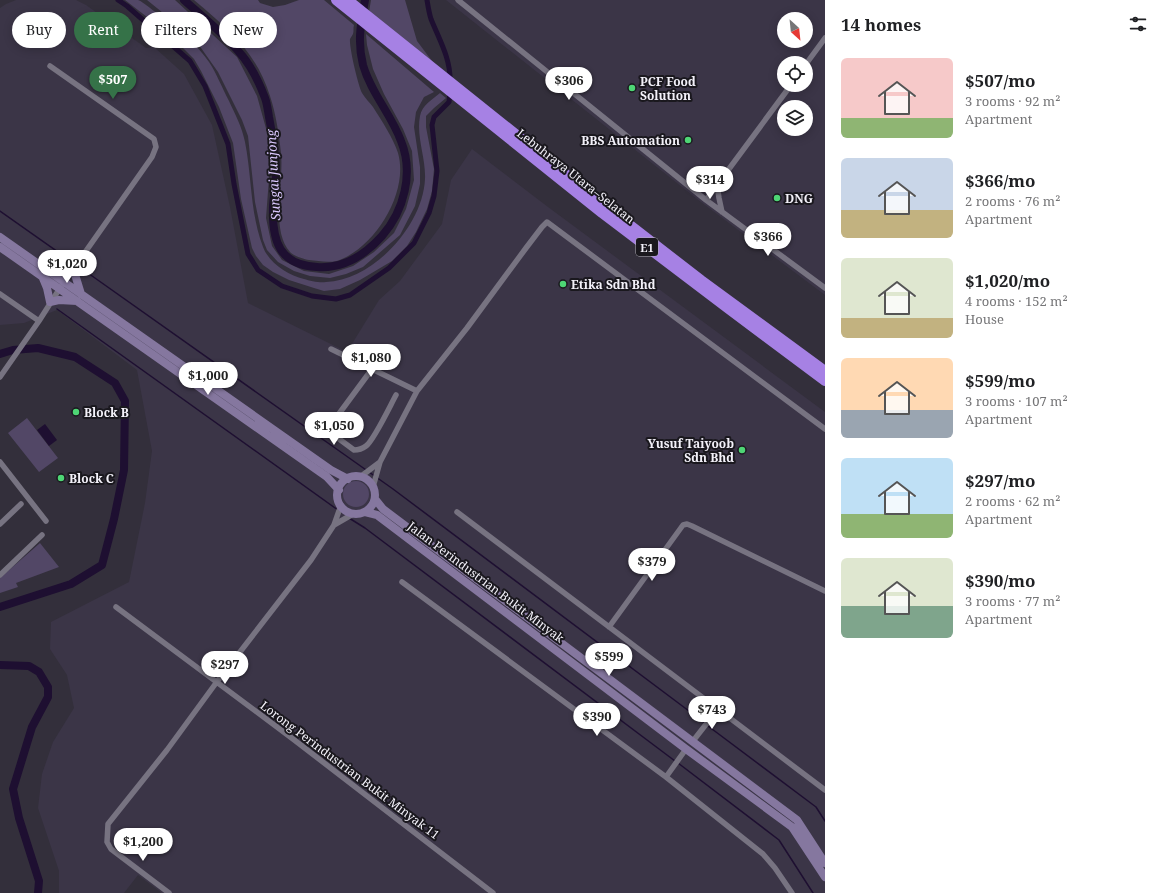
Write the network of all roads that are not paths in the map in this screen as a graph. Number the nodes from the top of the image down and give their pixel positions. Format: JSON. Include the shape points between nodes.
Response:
{"nodes":[{"id":1,"x":336,"y":0,"type":"edge"},
{"id":2,"x":348,"y":0,"type":"edge"},
{"id":3,"x":458,"y":0,"type":"edge"},
{"id":4,"x":825,"y":38,"type":"edge"},
{"id":5,"x":812,"y":56,"type":"edge"},
{"id":6,"x":50,"y":66,"type":"dead end"},
{"id":7,"x":786,"y":92,"type":"edge"},
{"id":8,"x":475,"y":107,"type":"junction"},
{"id":9,"x":719,"y":183,"type":"junction"},
{"id":10,"x":690,"y":188,"type":"junction"},
{"id":11,"x":706,"y":200,"type":"junction"},
{"id":12,"x":722,"y":212,"type":"junction"},
{"id":13,"x":0,"y":237,"type":"edge"},
{"id":14,"x":0,"y":247,"type":"edge"},
{"id":15,"x":75,"y":266,"type":"junction"},
{"id":16,"x":44,"y":272,"type":"junction"},
{"id":17,"x":62,"y":285,"type":"junction"},
{"id":18,"x":825,"y":288,"type":"edge"},
{"id":19,"x":0,"y":294,"type":"edge"},
{"id":20,"x":79,"y":298,"type":"junction"},
{"id":21,"x":50,"y":302,"type":"junction"},
{"id":22,"x":39,"y":320,"type":"junction"},
{"id":23,"x":331,"y":349,"type":"dead end"},
{"id":24,"x":372,"y":369,"type":"junction"},
{"id":25,"x":825,"y":371,"type":"edge"},
{"id":26,"x":0,"y":376,"type":"edge"},
{"id":27,"x":825,"y":381,"type":"edge"},
{"id":28,"x":417,"y":391,"type":"junction"},
{"id":29,"x":396,"y":395,"type":"dead end"},
{"id":30,"x":825,"y":429,"type":"edge"},
{"id":31,"x":0,"y":462,"type":"edge"},
{"id":32,"x":380,"y":462,"type":"junction"},
{"id":33,"x":363,"y":475,"type":"junction"},
{"id":34,"x":348,"y":479,"type":"junction"},
{"id":35,"x":374,"y":484,"type":"junction"},
{"id":36,"x":339,"y":490,"type":"junction"},
{"id":37,"x":375,"y":499,"type":"junction"},
{"id":38,"x":21,"y":504,"type":"dead end"},
{"id":39,"x":340,"y":508,"type":"junction"},
{"id":40,"x":365,"y":512,"type":"junction"},
{"id":41,"x":457,"y":512,"type":"dead end"},
{"id":42,"x":349,"y":516,"type":"junction"},
{"id":43,"x":46,"y":522,"type":"dead end"},
{"id":44,"x":0,"y":524,"type":"edge"},
{"id":45,"x":334,"y":525,"type":"junction"},
{"id":46,"x":42,"y":535,"type":"dead end"},
{"id":47,"x":0,"y":575,"type":"edge"},
{"id":48,"x":402,"y":582,"type":"dead end"},
{"id":49,"x":825,"y":591,"type":"edge"},
{"id":50,"x":116,"y":608,"type":"dead end"},
{"id":51,"x":609,"y":626,"type":"junction"},
{"id":52,"x":216,"y":683,"type":"junction"},
{"id":53,"x":716,"y":710,"type":"junction"},
{"id":54,"x":694,"y":739,"type":"junction"},
{"id":55,"x":685,"y":751,"type":"junction"},
{"id":56,"x":668,"y":775,"type":"junction"},
{"id":57,"x":825,"y":790,"type":"edge"},
{"id":58,"x":825,"y":863,"type":"edge"},
{"id":59,"x":825,"y":877,"type":"edge"},
{"id":60,"x":169,"y":893,"type":"edge"},
{"id":61,"x":493,"y":893,"type":"edge"},
{"id":62,"x":792,"y":893,"type":"edge"}],
"edges":[{"from":1,"to":8,"type":"highway","name":"Lebuhraya Utara–Selatan","number":"E1"},
{"from":2,"to":8,"type":"highway","name":"Lebuhraya Utara–Selatan","number":"E1"},
{"from":3,"to":10,"type":"street"},
{"from":4,"to":5,"type":"street"},
{"from":6,"to":15,"type":"street","via":[[154,140],[156,147],[152,157]]},
{"from":7,"to":9,"type":"street"},
{"from":8,"to":25,"type":"highway","name":"Lebuhraya Utara–Selatan","number":"E1"},
{"from":8,"to":27,"type":"highway","name":"Lebuhraya Utara–Selatan","number":"E1","via":[[602,213]]},
{"from":9,"to":10,"type":"street"},
{"from":9,"to":11,"type":"street"},
{"from":9,"to":12,"type":"street"},
{"from":10,"to":11,"type":"street"},
{"from":11,"to":12,"type":"street"},
{"from":12,"to":18,"type":"street"},
{"from":13,"to":16,"type":"main road"},
{"from":14,"to":16,"type":"main road"},
{"from":15,"to":16,"type":"main road"},
{"from":15,"to":17,"type":"street"},
{"from":15,"to":20,"type":"main road"},
{"from":16,"to":17,"type":"main road"},
{"from":16,"to":21,"type":"main road"},
{"from":17,"to":20,"type":"main road"},
{"from":17,"to":21,"type":"street"},
{"from":19,"to":22,"type":"street"},
{"from":20,"to":21,"type":"main road"},
{"from":20,"to":34,"type":"main road","via":[[331,470]]},
{"from":20,"to":36,"type":"main road","via":[[327,477]]},
{"from":21,"to":22,"type":"street"},
{"from":22,"to":26,"type":"street"},
{"from":23,"to":24,"type":"street"},
{"from":24,"to":28,"type":"street"},
{"from":24,"to":29,"type":"street","via":[[327,430],[354,450],[367,446]]},
{"from":28,"to":30,"type":"street","via":[[548,222]]},
{"from":28,"to":32,"type":"street"},
{"from":31,"to":43,"type":"street"},
{"from":32,"to":33,"type":"street"},
{"from":32,"to":35,"type":"street"},
{"from":33,"to":34,"type":"main road"},
{"from":33,"to":35,"type":"main road"},
{"from":34,"to":36,"type":"main road"},
{"from":35,"to":37,"type":"main road"},
{"from":36,"to":39,"type":"main road"},
{"from":37,"to":40,"type":"main road"},
{"from":37,"to":54,"type":"main road","name":"Jalan Perindustrian Bukit Minyak","via":[[383,509]]},
{"from":38,"to":44,"type":"street"},
{"from":39,"to":42,"type":"main road"},
{"from":39,"to":45,"type":"street"},
{"from":40,"to":42,"type":"main road"},
{"from":40,"to":55,"type":"main road","name":"Jalan Perindustrian Bukit Minyak","via":[[377,515]]},
{"from":41,"to":51,"type":"street"},
{"from":42,"to":45,"type":"street"},
{"from":45,"to":52,"type":"street","via":[[311,560]]},
{"from":46,"to":47,"type":"street"},
{"from":48,"to":56,"type":"street"},
{"from":49,"to":51,"type":"street","via":[[687,524],[683,525]]},
{"from":50,"to":52,"type":"street","name":"Lorong Perindustrian Bukit Minyak 11"},
{"from":51,"to":53,"type":"street"},
{"from":52,"to":60,"type":"street","via":[[108,824],[107,842],[111,849]]},
{"from":52,"to":61,"type":"street","name":"Lorong Perindustrian Bukit Minyak 11"},
{"from":53,"to":54,"type":"street"},
{"from":53,"to":57,"type":"street"},
{"from":54,"to":58,"type":"main road","name":"Jalan Perindustrian Bukit Minyak","via":[[797,820]]},
{"from":55,"to":56,"type":"street"},
{"from":55,"to":59,"type":"main road","name":"Jalan Perindustrian Bukit Minyak","via":[[792,827]]},
{"from":56,"to":62,"type":"street","via":[[763,854]]}]}
